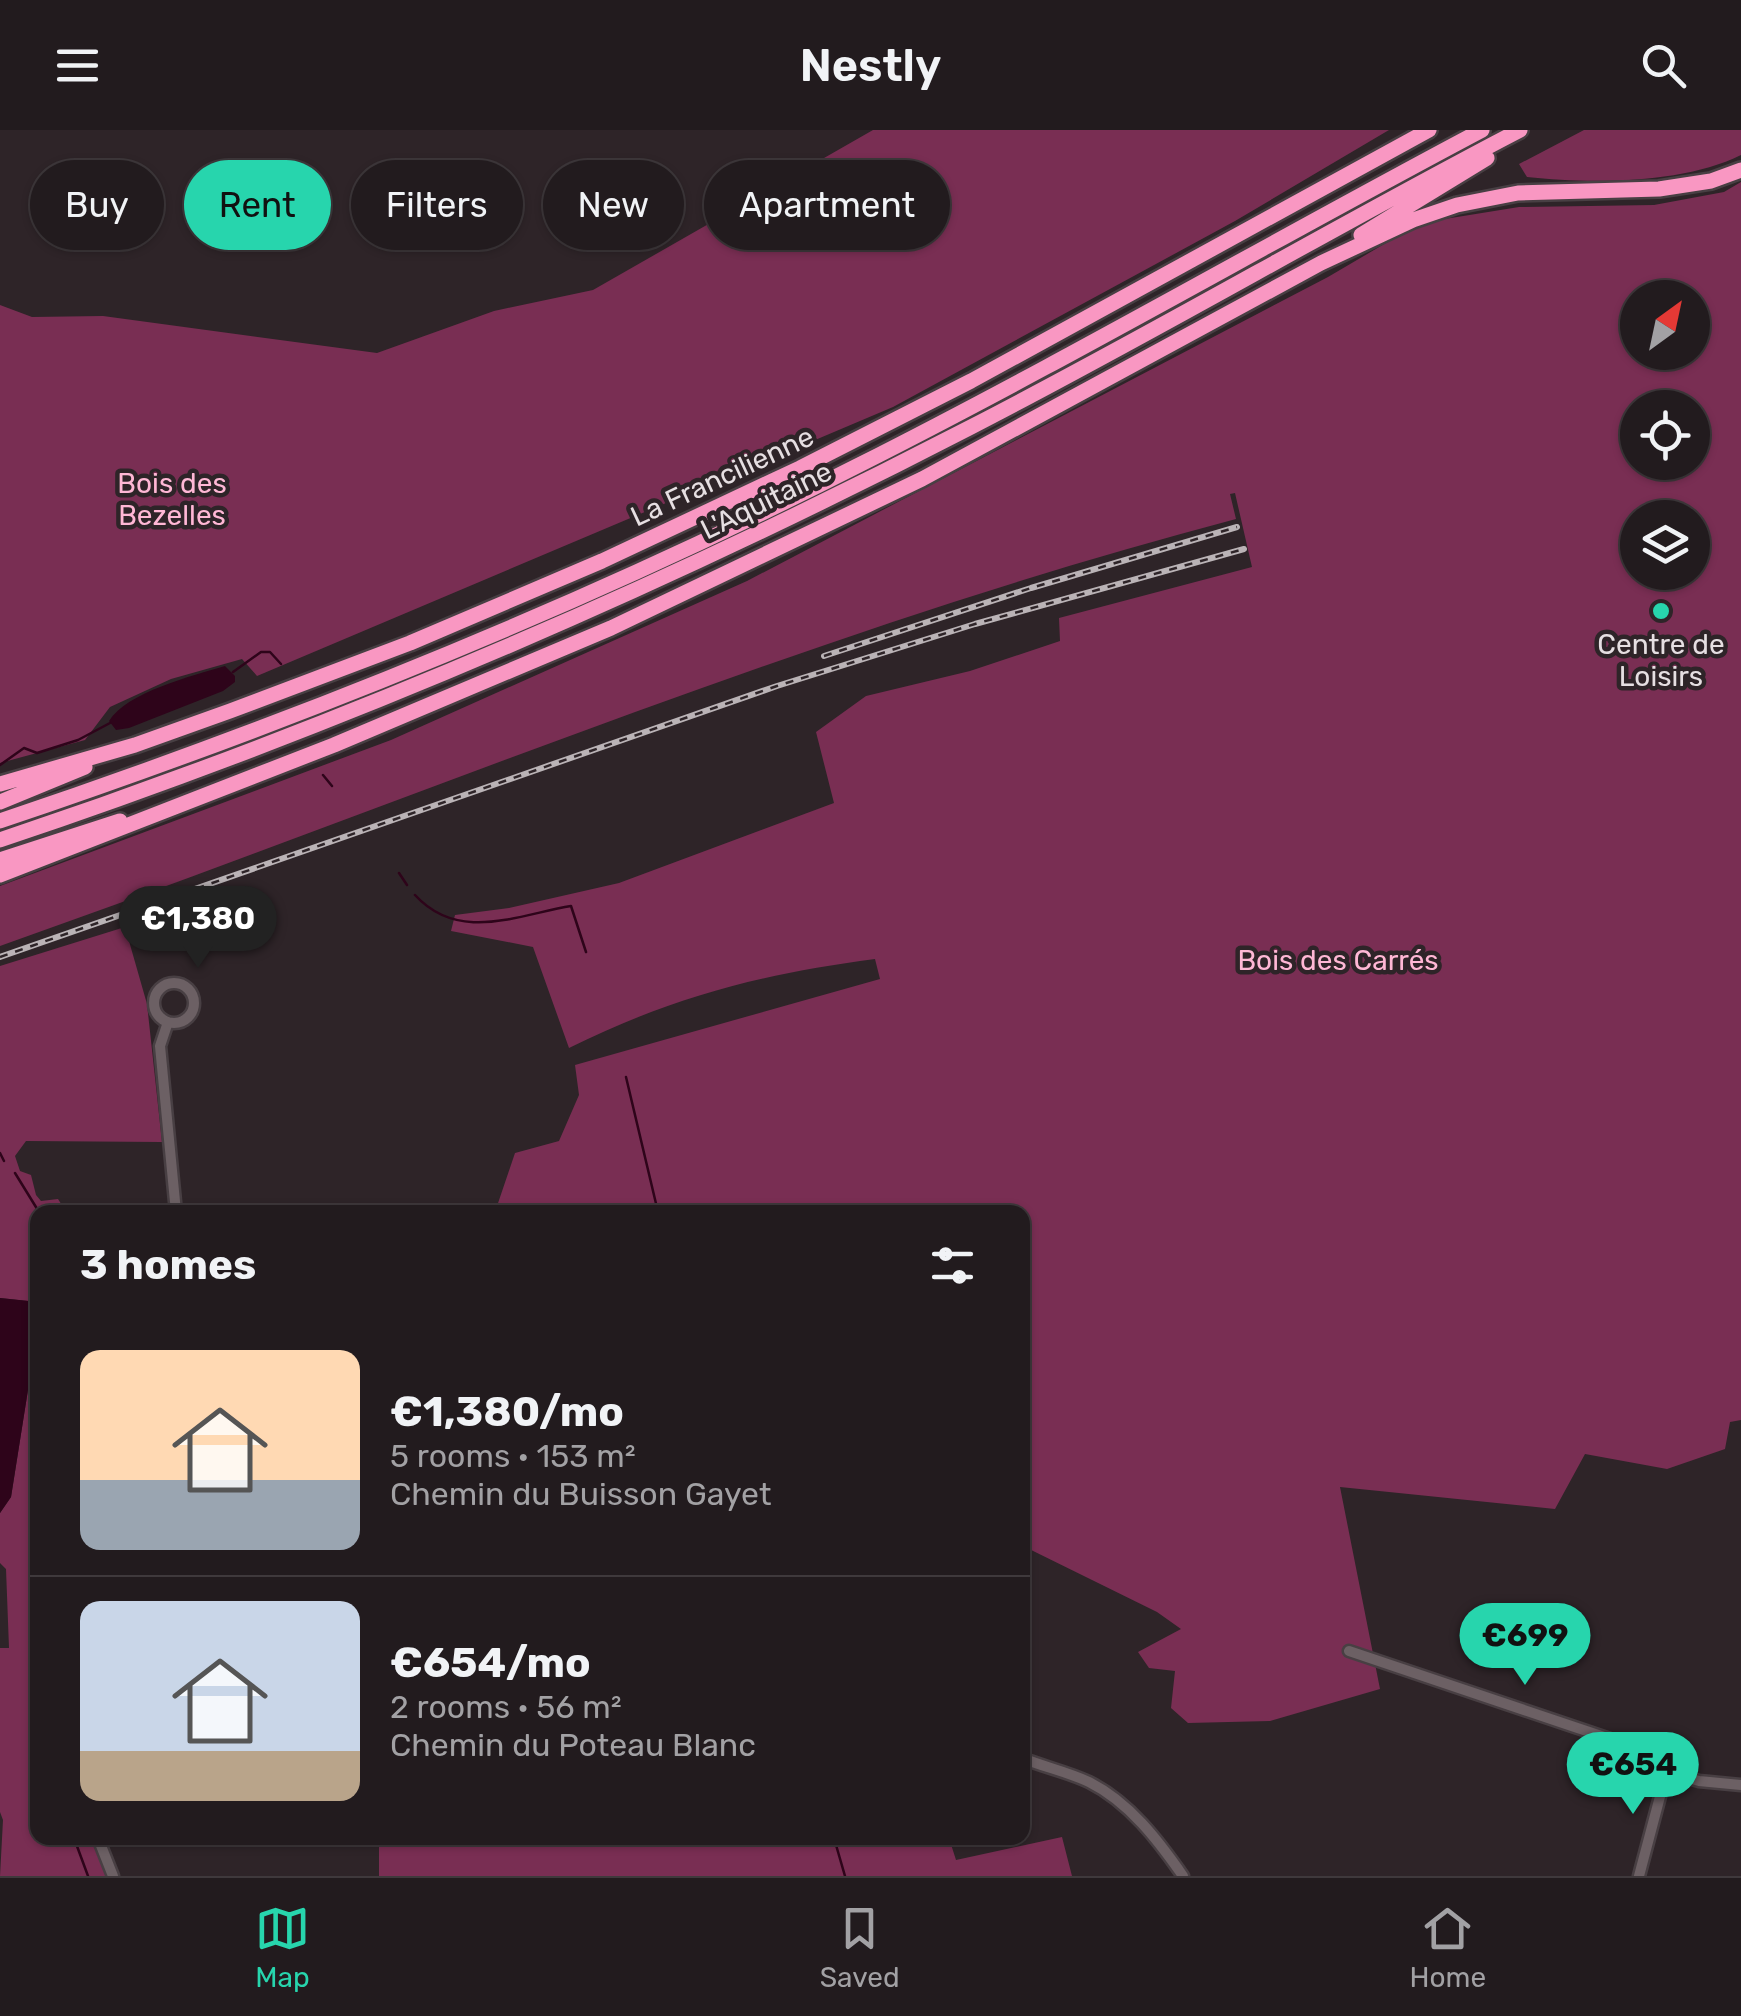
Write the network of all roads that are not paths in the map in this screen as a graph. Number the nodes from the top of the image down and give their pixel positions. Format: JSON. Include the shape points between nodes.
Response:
{"nodes":[{"id":1,"x":1429,"y":130,"type":"edge"},
{"id":2,"x":1482,"y":130,"type":"edge"},
{"id":3,"x":1520,"y":130,"type":"edge"},
{"id":4,"x":1535,"y":130,"type":"edge"},
{"id":5,"x":1741,"y":170,"type":"edge"},
{"id":6,"x":1321,"y":262,"type":"junction"},
{"id":7,"x":135,"y":745,"type":"junction"},
{"id":8,"x":0,"y":784,"type":"edge"},
{"id":9,"x":190,"y":800,"type":"junction"},
{"id":10,"x":0,"y":802,"type":"edge"},
{"id":11,"x":0,"y":821,"type":"edge"},
{"id":12,"x":0,"y":840,"type":"edge"},
{"id":13,"x":0,"y":860,"type":"edge"},
{"id":14,"x":0,"y":876,"type":"edge"},
{"id":15,"x":168,"y":1022,"type":"junction"},
{"id":16,"x":175,"y":1205,"type":"edge"},
{"id":17,"x":1349,"y":1651,"type":"dead end"},
{"id":18,"x":1030,"y":1761,"type":"edge"},
{"id":19,"x":1668,"y":1770,"type":"junction"},
{"id":20,"x":1741,"y":1785,"type":"edge"},
{"id":21,"x":101,"y":1845,"type":"edge"},
{"id":22,"x":114,"y":1876,"type":"edge"},
{"id":23,"x":1183,"y":1876,"type":"edge"},
{"id":24,"x":1639,"y":1876,"type":"edge"}],
"edges":[{"from":1,"to":7,"type":"highway","name":"La Francilienne","via":[[971,381],[701,516],[428,636]]},
{"from":2,"to":11,"type":"highway","name":"L'Aquitaine","via":[[995,395],[604,587],[369,686]]},
{"from":3,"to":12,"type":"highway","name":"L'Aquitaine","via":[[971,427],[778,523],[394,695]]},
{"from":4,"to":6,"type":"highway"},
{"from":5,"to":6,"type":"highway","via":[[1689,186],[1477,200],[1413,220]]},
{"from":6,"to":9,"type":"highway","via":[[1003,437],[712,581],[527,666]]},
{"from":7,"to":8,"type":"highway","name":"La Francilienne"},
{"from":7,"to":10,"type":"highway"},
{"from":9,"to":13,"type":"highway"},
{"from":9,"to":14,"type":"highway"},
{"from":15,"to":15,"type":"street","via":[[191,1013],[192,993],[182,984],[164,985],[155,995],[157,1014]]},
{"from":15,"to":16,"type":"street","via":[[160,1046]]},
{"from":17,"to":19,"type":"street","via":[[1634,1748]]},
{"from":18,"to":23,"type":"street","via":[[1107,1794],[1147,1828]]},
{"from":19,"to":20,"type":"street"},
{"from":19,"to":24,"type":"street"},
{"from":21,"to":22,"type":"street"}]}
